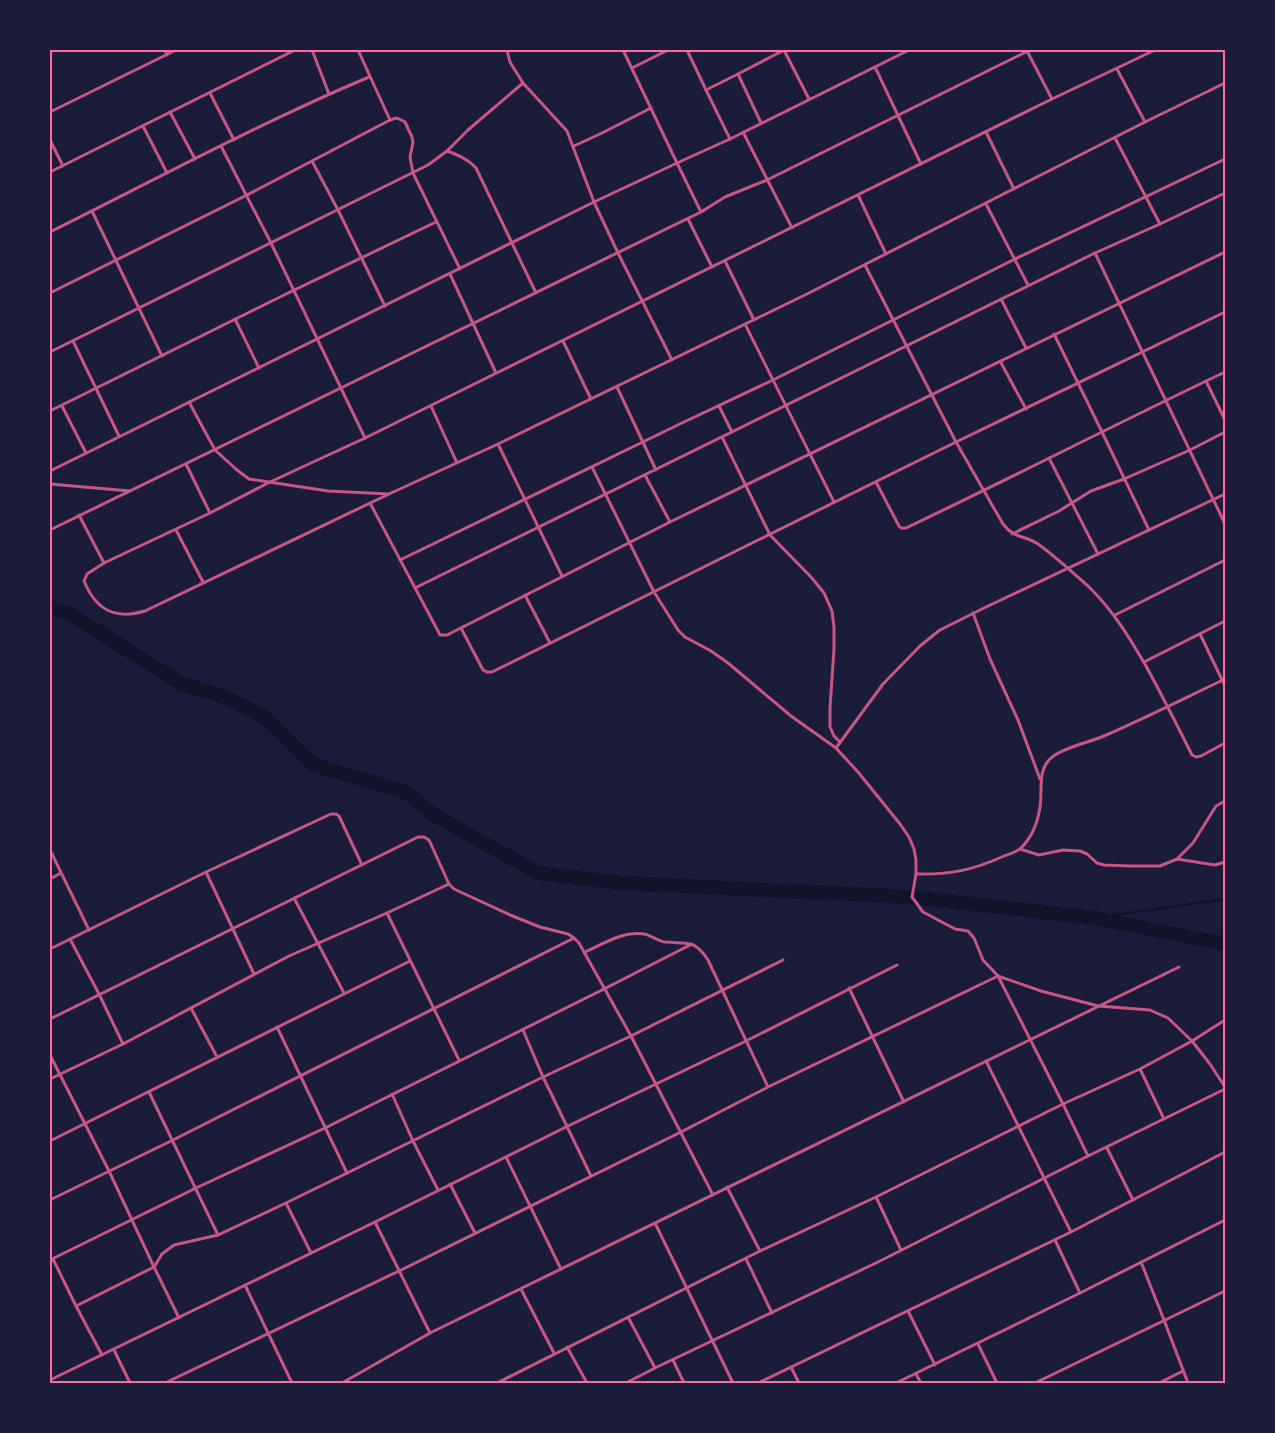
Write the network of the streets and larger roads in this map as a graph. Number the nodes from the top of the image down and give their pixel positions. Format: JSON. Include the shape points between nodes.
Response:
{"nodes":[{"id":1,"x":165,"y":50,"type":"edge"},
{"id":2,"x":176,"y":50,"type":"edge"},
{"id":3,"x":295,"y":50,"type":"edge"},
{"id":4,"x":312,"y":50,"type":"edge"},
{"id":5,"x":358,"y":50,"type":"edge"},
{"id":6,"x":507,"y":50,"type":"edge"},
{"id":7,"x":623,"y":50,"type":"edge"},
{"id":8,"x":668,"y":50,"type":"edge"},
{"id":9,"x":687,"y":50,"type":"edge"},
{"id":10,"x":784,"y":50,"type":"edge"},
{"id":11,"x":909,"y":50,"type":"edge"},
{"id":12,"x":1028,"y":50,"type":"edge"},
{"id":13,"x":1155,"y":50,"type":"edge"},
{"id":14,"x":167,"y":55,"type":"junction"},
{"id":15,"x":875,"y":67,"type":"junction"},
{"id":16,"x":632,"y":68,"type":"junction"},
{"id":17,"x":1117,"y":68,"type":"junction"},
{"id":18,"x":738,"y":74,"type":"junction"},
{"id":19,"x":369,"y":77,"type":"junction"},
{"id":20,"x":523,"y":83,"type":"junction"},
{"id":21,"x":1225,"y":83,"type":"edge"},
{"id":22,"x":706,"y":90,"type":"junction"},
{"id":23,"x":210,"y":93,"type":"junction"},
{"id":24,"x":329,"y":94,"type":"junction"},
{"id":25,"x":808,"y":99,"type":"junction"},
{"id":26,"x":1052,"y":99,"type":"junction"},
{"id":27,"x":651,"y":108,"type":"junction"},
{"id":28,"x":50,"y":112,"type":"edge"},
{"id":29,"x":170,"y":112,"type":"junction"},
{"id":30,"x":898,"y":115,"type":"junction"},
{"id":31,"x":390,"y":120,"type":"junction"},
{"id":32,"x":1145,"y":122,"type":"junction"},
{"id":33,"x":762,"y":123,"type":"junction"},
{"id":34,"x":143,"y":126,"type":"junction"},
{"id":35,"x":743,"y":132,"type":"junction"},
{"id":36,"x":986,"y":132,"type":"junction"},
{"id":37,"x":1115,"y":138,"type":"junction"},
{"id":38,"x":730,"y":139,"type":"junction"},
{"id":39,"x":50,"y":140,"type":"edge"},
{"id":40,"x":234,"y":140,"type":"junction"},
{"id":41,"x":221,"y":146,"type":"junction"},
{"id":42,"x":574,"y":146,"type":"junction"},
{"id":43,"x":447,"y":150,"type":"junction"},
{"id":44,"x":195,"y":159,"type":"junction"},
{"id":45,"x":1225,"y":159,"type":"edge"},
{"id":46,"x":312,"y":161,"type":"junction"},
{"id":47,"x":677,"y":163,"type":"junction"},
{"id":48,"x":921,"y":164,"type":"junction"},
{"id":49,"x":63,"y":166,"type":"junction"},
{"id":50,"x":50,"y":172,"type":"edge"},
{"id":51,"x":167,"y":172,"type":"junction"},
{"id":52,"x":413,"y":173,"type":"junction"},
{"id":53,"x":767,"y":180,"type":"junction"},
{"id":54,"x":1014,"y":189,"type":"junction"},
{"id":55,"x":1225,"y":193,"type":"edge"},
{"id":56,"x":247,"y":195,"type":"junction"},
{"id":57,"x":858,"y":195,"type":"junction"},
{"id":58,"x":1147,"y":197,"type":"junction"},
{"id":59,"x":594,"y":202,"type":"junction"},
{"id":60,"x":986,"y":204,"type":"junction"},
{"id":61,"x":338,"y":210,"type":"junction"},
{"id":62,"x":92,"y":211,"type":"junction"},
{"id":63,"x":701,"y":212,"type":"junction"},
{"id":64,"x":688,"y":219,"type":"junction"},
{"id":65,"x":436,"y":222,"type":"junction"},
{"id":66,"x":1160,"y":224,"type":"junction"},
{"id":67,"x":792,"y":228,"type":"junction"},
{"id":68,"x":50,"y":232,"type":"edge"},
{"id":69,"x":512,"y":243,"type":"junction"},
{"id":70,"x":271,"y":244,"type":"junction"},
{"id":71,"x":1094,"y":252,"type":"junction"},
{"id":72,"x":1225,"y":252,"type":"edge"},
{"id":73,"x":618,"y":254,"type":"junction"},
{"id":74,"x":886,"y":254,"type":"junction"},
{"id":75,"x":362,"y":257,"type":"junction"},
{"id":76,"x":116,"y":260,"type":"junction"},
{"id":77,"x":1015,"y":260,"type":"junction"},
{"id":78,"x":725,"y":261,"type":"junction"},
{"id":79,"x":865,"y":265,"type":"junction"},
{"id":80,"x":712,"y":267,"type":"junction"},
{"id":81,"x":460,"y":269,"type":"junction"},
{"id":82,"x":450,"y":274,"type":"junction"},
{"id":83,"x":1028,"y":285,"type":"junction"},
{"id":84,"x":294,"y":290,"type":"junction"},
{"id":85,"x":50,"y":292,"type":"edge"},
{"id":86,"x":536,"y":293,"type":"junction"},
{"id":87,"x":1001,"y":299,"type":"junction"},
{"id":88,"x":642,"y":302,"type":"junction"},
{"id":89,"x":1120,"y":303,"type":"junction"},
{"id":90,"x":385,"y":306,"type":"junction"},
{"id":91,"x":139,"y":308,"type":"junction"},
{"id":92,"x":1225,"y":312,"type":"edge"},
{"id":93,"x":235,"y":319,"type":"junction"},
{"id":94,"x":754,"y":320,"type":"junction"},
{"id":95,"x":894,"y":321,"type":"junction"},
{"id":96,"x":474,"y":324,"type":"junction"},
{"id":97,"x":745,"y":324,"type":"junction"},
{"id":98,"x":1054,"y":334,"type":"junction"},
{"id":99,"x":318,"y":339,"type":"junction"},
{"id":100,"x":73,"y":341,"type":"junction"},
{"id":101,"x":562,"y":341,"type":"junction"},
{"id":102,"x":907,"y":346,"type":"junction"},
{"id":103,"x":1026,"y":348,"type":"junction"},
{"id":104,"x":50,"y":352,"type":"edge"},
{"id":105,"x":1143,"y":352,"type":"junction"},
{"id":106,"x":162,"y":356,"type":"junction"},
{"id":107,"x":672,"y":360,"type":"junction"},
{"id":108,"x":1000,"y":361,"type":"junction"},
{"id":109,"x":259,"y":368,"type":"junction"},
{"id":110,"x":1225,"y":372,"type":"edge"},
{"id":111,"x":496,"y":374,"type":"junction"},
{"id":112,"x":773,"y":380,"type":"junction"},
{"id":113,"x":1206,"y":381,"type":"junction"},
{"id":114,"x":1078,"y":383,"type":"junction"},
{"id":115,"x":617,"y":387,"type":"junction"},
{"id":116,"x":96,"y":388,"type":"junction"},
{"id":117,"x":341,"y":388,"type":"junction"},
{"id":118,"x":932,"y":395,"type":"junction"},
{"id":119,"x":591,"y":399,"type":"junction"},
{"id":120,"x":1166,"y":401,"type":"junction"},
{"id":121,"x":189,"y":402,"type":"junction"},
{"id":122,"x":62,"y":406,"type":"junction"},
{"id":123,"x":430,"y":406,"type":"junction"},
{"id":124,"x":719,"y":406,"type":"junction"},
{"id":125,"x":786,"y":406,"type":"junction"},
{"id":126,"x":1026,"y":409,"type":"junction"},
{"id":127,"x":50,"y":412,"type":"edge"},
{"id":128,"x":1225,"y":420,"type":"edge"},
{"id":129,"x":732,"y":432,"type":"junction"},
{"id":130,"x":1102,"y":432,"type":"junction"},
{"id":131,"x":1225,"y":432,"type":"edge"},
{"id":132,"x":120,"y":436,"type":"junction"},
{"id":133,"x":722,"y":437,"type":"junction"},
{"id":134,"x":365,"y":438,"type":"junction"},
{"id":135,"x":643,"y":442,"type":"junction"},
{"id":136,"x":956,"y":442,"type":"junction"},
{"id":137,"x":498,"y":444,"type":"junction"},
{"id":138,"x":215,"y":450,"type":"junction"},
{"id":139,"x":1190,"y":450,"type":"junction"},
{"id":140,"x":86,"y":453,"type":"junction"},
{"id":141,"x":810,"y":454,"type":"junction"},
{"id":142,"x":1049,"y":458,"type":"junction"},
{"id":143,"x":457,"y":463,"type":"junction"},
{"id":144,"x":186,"y":464,"type":"junction"},
{"id":145,"x":592,"y":468,"type":"junction"},
{"id":146,"x":656,"y":470,"type":"junction"},
{"id":147,"x":50,"y":471,"type":"edge"},
{"id":148,"x":645,"y":475,"type":"junction"},
{"id":149,"x":1124,"y":479,"type":"junction"},
{"id":150,"x":270,"y":482,"type":"junction"},
{"id":151,"x":876,"y":482,"type":"junction"},
{"id":152,"x":50,"y":484,"type":"edge"},
{"id":153,"x":745,"y":486,"type":"junction"},
{"id":154,"x":131,"y":491,"type":"junction"},
{"id":155,"x":984,"y":491,"type":"junction"},
{"id":156,"x":389,"y":494,"type":"junction"},
{"id":157,"x":1225,"y":494,"type":"edge"},
{"id":158,"x":605,"y":495,"type":"junction"},
{"id":159,"x":525,"y":500,"type":"junction"},
{"id":160,"x":1214,"y":500,"type":"junction"},
{"id":161,"x":834,"y":502,"type":"junction"},
{"id":162,"x":1073,"y":502,"type":"junction"},
{"id":163,"x":370,"y":503,"type":"junction"},
{"id":164,"x":210,"y":513,"type":"junction"},
{"id":165,"x":79,"y":515,"type":"junction"},
{"id":166,"x":670,"y":522,"type":"junction"},
{"id":167,"x":1225,"y":524,"type":"edge"},
{"id":168,"x":538,"y":527,"type":"junction"},
{"id":169,"x":50,"y":530,"type":"edge"},
{"id":170,"x":176,"y":530,"type":"junction"},
{"id":171,"x":1149,"y":530,"type":"junction"},
{"id":172,"x":770,"y":534,"type":"junction"},
{"id":173,"x":1012,"y":534,"type":"junction"},
{"id":174,"x":629,"y":542,"type":"junction"},
{"id":175,"x":1098,"y":554,"type":"junction"},
{"id":176,"x":400,"y":560,"type":"junction"},
{"id":177,"x":1225,"y":560,"type":"edge"},
{"id":178,"x":104,"y":564,"type":"junction"},
{"id":179,"x":1068,"y":569,"type":"junction"},
{"id":180,"x":562,"y":576,"type":"junction"},
{"id":181,"x":203,"y":582,"type":"junction"},
{"id":182,"x":415,"y":588,"type":"junction"},
{"id":183,"x":654,"y":592,"type":"junction"},
{"id":184,"x":525,"y":595,"type":"junction"},
{"id":185,"x":973,"y":613,"type":"junction"},
{"id":186,"x":1115,"y":615,"type":"junction"},
{"id":187,"x":1225,"y":621,"type":"edge"},
{"id":188,"x":461,"y":628,"type":"junction"},
{"id":189,"x":1200,"y":634,"type":"junction"},
{"id":190,"x":550,"y":643,"type":"junction"},
{"id":191,"x":1144,"y":662,"type":"junction"},
{"id":192,"x":1224,"y":680,"type":"edge"},
{"id":193,"x":1225,"y":686,"type":"edge"},
{"id":194,"x":1168,"y":706,"type":"junction"},
{"id":195,"x":840,"y":742,"type":"junction"},
{"id":196,"x":1225,"y":743,"type":"edge"},
{"id":197,"x":836,"y":748,"type":"junction"},
{"id":198,"x":1040,"y":779,"type":"junction"},
{"id":199,"x":1225,"y":801,"type":"edge"},
{"id":200,"x":1020,"y":849,"type":"junction"},
{"id":201,"x":50,"y":850,"type":"edge"},
{"id":202,"x":1177,"y":858,"type":"junction"},
{"id":203,"x":1225,"y":862,"type":"edge"},
{"id":204,"x":362,"y":865,"type":"junction"},
{"id":205,"x":206,"y":872,"type":"junction"},
{"id":206,"x":62,"y":873,"type":"junction"},
{"id":207,"x":916,"y":874,"type":"junction"},
{"id":208,"x":50,"y":879,"type":"edge"},
{"id":209,"x":449,"y":884,"type":"junction"},
{"id":210,"x":294,"y":898,"type":"junction"},
{"id":211,"x":387,"y":913,"type":"junction"},
{"id":212,"x":233,"y":928,"type":"junction"},
{"id":213,"x":89,"y":930,"type":"junction"},
{"id":214,"x":574,"y":938,"type":"junction"},
{"id":215,"x":70,"y":939,"type":"junction"},
{"id":216,"x":317,"y":944,"type":"junction"},
{"id":217,"x":692,"y":944,"type":"junction"},
{"id":218,"x":50,"y":949,"type":"edge"},
{"id":219,"x":585,"y":952,"type":"junction"},
{"id":220,"x":410,"y":960,"type":"junction"},
{"id":221,"x":783,"y":960,"type":"dead end"},
{"id":222,"x":897,"y":965,"type":"dead end"},
{"id":223,"x":1179,"y":967,"type":"dead end"},
{"id":224,"x":254,"y":974,"type":"junction"},
{"id":225,"x":998,"y":976,"type":"junction"},
{"id":226,"x":606,"y":988,"type":"junction"},
{"id":227,"x":849,"y":988,"type":"junction"},
{"id":228,"x":722,"y":991,"type":"junction"},
{"id":229,"x":344,"y":993,"type":"junction"},
{"id":230,"x":99,"y":994,"type":"junction"},
{"id":231,"x":1098,"y":1006,"type":"junction"},
{"id":232,"x":190,"y":1008,"type":"junction"},
{"id":233,"x":434,"y":1009,"type":"junction"},
{"id":234,"x":50,"y":1018,"type":"edge"},
{"id":235,"x":1225,"y":1020,"type":"edge"},
{"id":236,"x":277,"y":1027,"type":"junction"},
{"id":237,"x":522,"y":1030,"type":"junction"},
{"id":238,"x":631,"y":1036,"type":"junction"},
{"id":239,"x":873,"y":1037,"type":"junction"},
{"id":240,"x":1031,"y":1039,"type":"junction"},
{"id":241,"x":746,"y":1041,"type":"junction"},
{"id":242,"x":1192,"y":1041,"type":"junction"},
{"id":243,"x":123,"y":1044,"type":"junction"},
{"id":244,"x":50,"y":1055,"type":"edge"},
{"id":245,"x":216,"y":1057,"type":"junction"},
{"id":246,"x":459,"y":1060,"type":"junction"},
{"id":247,"x":986,"y":1061,"type":"junction"},
{"id":248,"x":1140,"y":1070,"type":"junction"},
{"id":249,"x":60,"y":1074,"type":"junction"},
{"id":250,"x":301,"y":1076,"type":"junction"},
{"id":251,"x":544,"y":1077,"type":"junction"},
{"id":252,"x":50,"y":1079,"type":"edge"},
{"id":253,"x":656,"y":1084,"type":"junction"},
{"id":254,"x":768,"y":1087,"type":"junction"},
{"id":255,"x":1225,"y":1088,"type":"edge"},
{"id":256,"x":150,"y":1092,"type":"junction"},
{"id":257,"x":392,"y":1094,"type":"junction"},
{"id":258,"x":904,"y":1102,"type":"junction"},
{"id":259,"x":1063,"y":1104,"type":"junction"},
{"id":260,"x":1164,"y":1119,"type":"junction"},
{"id":261,"x":85,"y":1123,"type":"junction"},
{"id":262,"x":568,"y":1126,"type":"junction"},
{"id":263,"x":1019,"y":1126,"type":"junction"},
{"id":264,"x":325,"y":1128,"type":"junction"},
{"id":265,"x":681,"y":1132,"type":"junction"},
{"id":266,"x":50,"y":1140,"type":"edge"},
{"id":267,"x":173,"y":1140,"type":"junction"},
{"id":268,"x":413,"y":1141,"type":"junction"},
{"id":269,"x":1107,"y":1148,"type":"junction"},
{"id":270,"x":1225,"y":1152,"type":"edge"},
{"id":271,"x":1088,"y":1156,"type":"junction"},
{"id":272,"x":506,"y":1157,"type":"junction"},
{"id":273,"x":109,"y":1171,"type":"junction"},
{"id":274,"x":347,"y":1174,"type":"junction"},
{"id":275,"x":592,"y":1176,"type":"junction"},
{"id":276,"x":1044,"y":1179,"type":"junction"},
{"id":277,"x":450,"y":1184,"type":"junction"},
{"id":278,"x":196,"y":1188,"type":"junction"},
{"id":279,"x":727,"y":1188,"type":"junction"},
{"id":280,"x":438,"y":1190,"type":"junction"},
{"id":281,"x":713,"y":1195,"type":"junction"},
{"id":282,"x":876,"y":1197,"type":"junction"},
{"id":283,"x":50,"y":1200,"type":"edge"},
{"id":284,"x":1133,"y":1200,"type":"junction"},
{"id":285,"x":286,"y":1203,"type":"junction"},
{"id":286,"x":530,"y":1206,"type":"junction"},
{"id":287,"x":133,"y":1220,"type":"junction"},
{"id":288,"x":1225,"y":1220,"type":"edge"},
{"id":289,"x":375,"y":1222,"type":"junction"},
{"id":290,"x":655,"y":1223,"type":"junction"},
{"id":291,"x":1071,"y":1232,"type":"junction"},
{"id":292,"x":475,"y":1233,"type":"junction"},
{"id":293,"x":218,"y":1235,"type":"junction"},
{"id":294,"x":1055,"y":1240,"type":"junction"},
{"id":295,"x":901,"y":1250,"type":"junction"},
{"id":296,"x":760,"y":1251,"type":"junction"},
{"id":297,"x":311,"y":1252,"type":"junction"},
{"id":298,"x":746,"y":1259,"type":"junction"},
{"id":299,"x":52,"y":1260,"type":"edge"},
{"id":300,"x":1141,"y":1262,"type":"junction"},
{"id":301,"x":154,"y":1267,"type":"junction"},
{"id":302,"x":561,"y":1269,"type":"junction"},
{"id":303,"x":399,"y":1271,"type":"junction"},
{"id":304,"x":245,"y":1285,"type":"junction"},
{"id":305,"x":522,"y":1288,"type":"junction"},
{"id":306,"x":686,"y":1288,"type":"junction"},
{"id":307,"x":1225,"y":1291,"type":"edge"},
{"id":308,"x":1080,"y":1293,"type":"junction"},
{"id":309,"x":76,"y":1306,"type":"junction"},
{"id":310,"x":908,"y":1310,"type":"junction"},
{"id":311,"x":772,"y":1313,"type":"junction"},
{"id":312,"x":628,"y":1317,"type":"junction"},
{"id":313,"x":179,"y":1318,"type":"junction"},
{"id":314,"x":1164,"y":1320,"type":"junction"},
{"id":315,"x":430,"y":1333,"type":"junction"},
{"id":316,"x":268,"y":1334,"type":"junction"},
{"id":317,"x":713,"y":1341,"type":"junction"},
{"id":318,"x":978,"y":1344,"type":"junction"},
{"id":319,"x":567,"y":1348,"type":"junction"},
{"id":320,"x":114,"y":1350,"type":"junction"},
{"id":321,"x":554,"y":1354,"type":"junction"},
{"id":322,"x":102,"y":1355,"type":"junction"},
{"id":323,"x":673,"y":1360,"type":"junction"},
{"id":324,"x":935,"y":1365,"type":"junction"},
{"id":325,"x":791,"y":1367,"type":"junction"},
{"id":326,"x":655,"y":1368,"type":"junction"},
{"id":327,"x":1183,"y":1371,"type":"junction"},
{"id":328,"x":916,"y":1374,"type":"junction"},
{"id":329,"x":50,"y":1380,"type":"edge"},
{"id":330,"x":506,"y":1381,"type":"edge"},
{"id":331,"x":130,"y":1383,"type":"edge"},
{"id":332,"x":165,"y":1383,"type":"edge"},
{"id":333,"x":292,"y":1383,"type":"edge"},
{"id":334,"x":342,"y":1383,"type":"edge"},
{"id":335,"x":497,"y":1383,"type":"edge"},
{"id":336,"x":586,"y":1383,"type":"edge"},
{"id":337,"x":626,"y":1383,"type":"edge"},
{"id":338,"x":684,"y":1383,"type":"edge"},
{"id":339,"x":733,"y":1383,"type":"edge"},
{"id":340,"x":758,"y":1383,"type":"edge"},
{"id":341,"x":799,"y":1383,"type":"edge"},
{"id":342,"x":896,"y":1383,"type":"edge"},
{"id":343,"x":921,"y":1383,"type":"edge"},
{"id":344,"x":997,"y":1383,"type":"edge"},
{"id":345,"x":1035,"y":1383,"type":"edge"},
{"id":346,"x":1159,"y":1383,"type":"edge"},
{"id":347,"x":1188,"y":1383,"type":"edge"}],
"edges":[{"from":1,"to":14,"type":"street"},
{"from":2,"to":14,"type":"street"},
{"from":3,"to":23,"type":"street"},
{"from":4,"to":24,"type":"street"},
{"from":5,"to":19,"type":"street"},
{"from":6,"to":20,"type":"street","via":[[510,62]]},
{"from":7,"to":16,"type":"street"},
{"from":8,"to":16,"type":"street"},
{"from":9,"to":22,"type":"street"},
{"from":10,"to":18,"type":"street"},
{"from":10,"to":25,"type":"street"},
{"from":11,"to":15,"type":"street"},
{"from":12,"to":26,"type":"street"},
{"from":12,"to":30,"type":"street"},
{"from":13,"to":17,"type":"street"},
{"from":14,"to":28,"type":"street"},
{"from":15,"to":25,"type":"street"},
{"from":15,"to":30,"type":"street"},
{"from":16,"to":27,"type":"street"},
{"from":17,"to":26,"type":"street"},
{"from":17,"to":32,"type":"street"},
{"from":18,"to":22,"type":"street"},
{"from":18,"to":33,"type":"street"},
{"from":19,"to":24,"type":"street"},
{"from":19,"to":31,"type":"street"},
{"from":20,"to":42,"type":"street","via":[[567,131]]},
{"from":20,"to":43,"type":"street"},
{"from":21,"to":32,"type":"street"},
{"from":22,"to":38,"type":"street"},
{"from":23,"to":29,"type":"street"},
{"from":23,"to":40,"type":"street"},
{"from":24,"to":40,"type":"street"},
{"from":25,"to":33,"type":"street"},
{"from":26,"to":36,"type":"street"},
{"from":27,"to":42,"type":"street"},
{"from":27,"to":47,"type":"street"},
{"from":29,"to":34,"type":"street"},
{"from":29,"to":44,"type":"street"},
{"from":30,"to":48,"type":"street"},
{"from":30,"to":53,"type":"street"},
{"from":31,"to":46,"type":"street"},
{"from":31,"to":52,"type":"street","via":[[402,120],[408,128],[413,142],[410,157]]},
{"from":32,"to":37,"type":"street"},
{"from":33,"to":35,"type":"street"},
{"from":34,"to":49,"type":"street"},
{"from":34,"to":51,"type":"street"},
{"from":35,"to":38,"type":"street"},
{"from":35,"to":53,"type":"street"},
{"from":36,"to":48,"type":"street"},
{"from":36,"to":54,"type":"street"},
{"from":37,"to":54,"type":"street"},
{"from":37,"to":58,"type":"street"},
{"from":38,"to":47,"type":"street"},
{"from":39,"to":49,"type":"street"},
{"from":40,"to":41,"type":"street"},
{"from":41,"to":44,"type":"street"},
{"from":41,"to":56,"type":"street"},
{"from":42,"to":59,"type":"street"},
{"from":43,"to":52,"type":"street"},
{"from":43,"to":69,"type":"street","via":[[465,158],[476,168]]},
{"from":44,"to":51,"type":"street"},
{"from":45,"to":58,"type":"street"},
{"from":46,"to":56,"type":"street"},
{"from":46,"to":61,"type":"street"},
{"from":47,"to":59,"type":"street"},
{"from":47,"to":63,"type":"street"},
{"from":48,"to":57,"type":"street"},
{"from":49,"to":50,"type":"street"},
{"from":51,"to":62,"type":"street"},
{"from":52,"to":61,"type":"street"},
{"from":52,"to":65,"type":"street"},
{"from":53,"to":63,"type":"street","via":[[724,197]]},
{"from":53,"to":67,"type":"street"},
{"from":54,"to":60,"type":"street"},
{"from":55,"to":66,"type":"street"},
{"from":56,"to":70,"type":"street"},
{"from":56,"to":76,"type":"street"},
{"from":57,"to":67,"type":"street"},
{"from":57,"to":74,"type":"street"},
{"from":58,"to":66,"type":"street"},
{"from":58,"to":77,"type":"street"},
{"from":59,"to":69,"type":"street"},
{"from":59,"to":73,"type":"street"},
{"from":60,"to":74,"type":"street"},
{"from":60,"to":77,"type":"street"},
{"from":61,"to":70,"type":"street"},
{"from":61,"to":75,"type":"street"},
{"from":62,"to":68,"type":"street"},
{"from":62,"to":76,"type":"street"},
{"from":63,"to":64,"type":"street"},
{"from":64,"to":73,"type":"street"},
{"from":64,"to":80,"type":"street"},
{"from":65,"to":75,"type":"street"},
{"from":65,"to":81,"type":"street"},
{"from":66,"to":71,"type":"street"},
{"from":67,"to":78,"type":"street"},
{"from":69,"to":81,"type":"street"},
{"from":69,"to":86,"type":"street"},
{"from":70,"to":84,"type":"street"},
{"from":70,"to":91,"type":"street"},
{"from":71,"to":83,"type":"street"},
{"from":71,"to":89,"type":"street"},
{"from":72,"to":89,"type":"street"},
{"from":73,"to":86,"type":"street"},
{"from":73,"to":88,"type":"street"},
{"from":74,"to":79,"type":"street"},
{"from":75,"to":84,"type":"street"},
{"from":75,"to":90,"type":"street"},
{"from":76,"to":85,"type":"street"},
{"from":76,"to":91,"type":"street"},
{"from":77,"to":83,"type":"street"},
{"from":77,"to":95,"type":"street"},
{"from":78,"to":80,"type":"street"},
{"from":78,"to":94,"type":"street"},
{"from":79,"to":94,"type":"street"},
{"from":79,"to":95,"type":"street"},
{"from":80,"to":88,"type":"street"},
{"from":81,"to":82,"type":"street"},
{"from":82,"to":90,"type":"street"},
{"from":82,"to":96,"type":"street"},
{"from":83,"to":87,"type":"street"},
{"from":84,"to":93,"type":"street"},
{"from":84,"to":99,"type":"street"},
{"from":86,"to":96,"type":"street"},
{"from":87,"to":102,"type":"street"},
{"from":87,"to":103,"type":"street"},
{"from":88,"to":101,"type":"street"},
{"from":88,"to":107,"type":"street"},
{"from":89,"to":98,"type":"street"},
{"from":89,"to":105,"type":"street"},
{"from":90,"to":99,"type":"street"},
{"from":91,"to":100,"type":"street"},
{"from":91,"to":106,"type":"street"},
{"from":92,"to":105,"type":"street"},
{"from":93,"to":106,"type":"street"},
{"from":93,"to":109,"type":"street"},
{"from":94,"to":97,"type":"street"},
{"from":95,"to":102,"type":"street"},
{"from":95,"to":112,"type":"street"},
{"from":96,"to":111,"type":"street"},
{"from":96,"to":117,"type":"street"},
{"from":97,"to":107,"type":"street"},
{"from":97,"to":112,"type":"street"},
{"from":98,"to":103,"type":"street"},
{"from":98,"to":114,"type":"street"},
{"from":99,"to":109,"type":"street"},
{"from":99,"to":117,"type":"street"},
{"from":100,"to":104,"type":"street"},
{"from":100,"to":116,"type":"street"},
{"from":101,"to":111,"type":"street"},
{"from":101,"to":119,"type":"street"},
{"from":102,"to":118,"type":"street"},
{"from":102,"to":125,"type":"street"},
{"from":103,"to":108,"type":"street"},
{"from":105,"to":114,"type":"street"},
{"from":105,"to":120,"type":"street"},
{"from":106,"to":116,"type":"street"},
{"from":107,"to":115,"type":"street"},
{"from":108,"to":118,"type":"street"},
{"from":108,"to":126,"type":"street"},
{"from":109,"to":121,"type":"street"},
{"from":110,"to":113,"type":"street"},
{"from":111,"to":123,"type":"street"},
{"from":112,"to":124,"type":"street"},
{"from":112,"to":125,"type":"street"},
{"from":113,"to":120,"type":"street"},
{"from":113,"to":128,"type":"street"},
{"from":114,"to":126,"type":"street"},
{"from":114,"to":130,"type":"street"},
{"from":115,"to":119,"type":"street"},
{"from":115,"to":135,"type":"street"},
{"from":116,"to":122,"type":"street"},
{"from":116,"to":132,"type":"street"},
{"from":117,"to":134,"type":"street"},
{"from":117,"to":138,"type":"street"},
{"from":118,"to":136,"type":"street"},
{"from":118,"to":141,"type":"street"},
{"from":119,"to":137,"type":"street"},
{"from":120,"to":130,"type":"street"},
{"from":120,"to":139,"type":"street"},
{"from":121,"to":132,"type":"street"},
{"from":121,"to":138,"type":"street"},
{"from":122,"to":127,"type":"street"},
{"from":122,"to":140,"type":"street"},
{"from":123,"to":134,"type":"street"},
{"from":123,"to":143,"type":"street"},
{"from":124,"to":129,"type":"street"},
{"from":124,"to":135,"type":"street"},
{"from":125,"to":129,"type":"street"},
{"from":125,"to":141,"type":"street"},
{"from":126,"to":136,"type":"street"},
{"from":129,"to":133,"type":"street"},
{"from":130,"to":142,"type":"street"},
{"from":130,"to":149,"type":"street"},
{"from":131,"to":139,"type":"street"},
{"from":132,"to":140,"type":"street"},
{"from":133,"to":146,"type":"street"},
{"from":133,"to":153,"type":"street"},
{"from":134,"to":150,"type":"street"},
{"from":135,"to":145,"type":"street"},
{"from":135,"to":146,"type":"street"},
{"from":136,"to":151,"type":"street"},
{"from":136,"to":155,"type":"street"},
{"from":137,"to":143,"type":"street"},
{"from":137,"to":159,"type":"street"},
{"from":138,"to":144,"type":"street"},
{"from":138,"to":150,"type":"street","via":[[249,479]]},
{"from":139,"to":149,"type":"street"},
{"from":139,"to":160,"type":"street"},
{"from":140,"to":147,"type":"street"},
{"from":141,"to":153,"type":"street"},
{"from":141,"to":161,"type":"street"},
{"from":142,"to":155,"type":"street"},
{"from":142,"to":162,"type":"street"},
{"from":143,"to":156,"type":"street"},
{"from":144,"to":154,"type":"street"},
{"from":144,"to":164,"type":"street"},
{"from":145,"to":158,"type":"street"},
{"from":145,"to":159,"type":"street"},
{"from":146,"to":148,"type":"street"},
{"from":148,"to":158,"type":"street"},
{"from":148,"to":166,"type":"street"},
{"from":149,"to":162,"type":"street","via":[[1091,491]]},
{"from":149,"to":171,"type":"street"},
{"from":150,"to":156,"type":"street"},
{"from":150,"to":164,"type":"street"},
{"from":151,"to":155,"type":"street","via":[[902,528]]},
{"from":151,"to":161,"type":"street"},
{"from":152,"to":154,"type":"street"},
{"from":153,"to":166,"type":"street"},
{"from":153,"to":172,"type":"street"},
{"from":154,"to":165,"type":"street"},
{"from":155,"to":173,"type":"street"},
{"from":156,"to":163,"type":"street"},
{"from":157,"to":160,"type":"street"},
{"from":158,"to":168,"type":"street"},
{"from":158,"to":174,"type":"street"},
{"from":159,"to":168,"type":"street"},
{"from":159,"to":176,"type":"street"},
{"from":160,"to":167,"type":"street"},
{"from":160,"to":171,"type":"street"},
{"from":161,"to":172,"type":"street"},
{"from":162,"to":173,"type":"street"},
{"from":162,"to":175,"type":"street"},
{"from":163,"to":176,"type":"street"},
{"from":163,"to":181,"type":"street"},
{"from":164,"to":170,"type":"street"},
{"from":165,"to":169,"type":"street"},
{"from":165,"to":178,"type":"street"},
{"from":166,"to":174,"type":"street"},
{"from":168,"to":180,"type":"street"},
{"from":168,"to":182,"type":"street"},
{"from":170,"to":178,"type":"street"},
{"from":170,"to":181,"type":"street"},
{"from":171,"to":175,"type":"street"},
{"from":172,"to":183,"type":"street"},
{"from":172,"to":195,"type":"street","via":[[811,577],[832,611],[834,649],[830,727]]},
{"from":173,"to":179,"type":"street","via":[[1036,543]]},
{"from":174,"to":180,"type":"street"},
{"from":174,"to":183,"type":"street"},
{"from":175,"to":179,"type":"street"},
{"from":176,"to":182,"type":"street"},
{"from":177,"to":186,"type":"street"},
{"from":178,"to":181,"type":"street","via":[[87,574],[84,581],[98,603],[120,615],[145,611]]},
{"from":179,"to":185,"type":"street"},
{"from":179,"to":186,"type":"street"},
{"from":180,"to":184,"type":"street"},
{"from":182,"to":188,"type":"street","via":[[440,635]]},
{"from":183,"to":190,"type":"street"},
{"from":183,"to":197,"type":"street","via":[[685,637],[728,663],[791,716]]},
{"from":184,"to":188,"type":"street"},
{"from":184,"to":190,"type":"street"},
{"from":185,"to":195,"type":"street","via":[[940,630],[902,663]]},
{"from":185,"to":198,"type":"street"},
{"from":186,"to":191,"type":"street"},
{"from":187,"to":189,"type":"street"},
{"from":188,"to":190,"type":"street","via":[[487,672]]},
{"from":189,"to":191,"type":"street"},
{"from":189,"to":192,"type":"street"},
{"from":191,"to":194,"type":"street"},
{"from":192,"to":193,"type":"street"},
{"from":192,"to":194,"type":"street"},
{"from":194,"to":196,"type":"street","via":[[1192,755],[1200,756]]},
{"from":194,"to":198,"type":"street","via":[[1103,737],[1054,755],[1046,762]]},
{"from":195,"to":197,"type":"street"},
{"from":197,"to":207,"type":"street","via":[[909,837],[914,849]]},
{"from":198,"to":200,"type":"street","via":[[1037,821]]},
{"from":199,"to":202,"type":"street","via":[[1216,806],[1193,843]]},
{"from":200,"to":202,"type":"street","via":[[1039,855],[1080,850],[1097,863],[1114,866],[1160,866]]},
{"from":200,"to":207,"type":"street","via":[[952,874]]},
{"from":201,"to":206,"type":"street"},
{"from":202,"to":203,"type":"street","via":[[1215,865]]},
{"from":204,"to":205,"type":"street","via":[[339,816],[331,814]]},
{"from":204,"to":209,"type":"street","via":[[424,837],[432,846]]},
{"from":204,"to":210,"type":"street"},
{"from":205,"to":212,"type":"street"},
{"from":205,"to":213,"type":"street"},
{"from":206,"to":208,"type":"street"},
{"from":206,"to":213,"type":"street"},
{"from":207,"to":225,"type":"street","via":[[912,897],[923,912],[955,929],[968,931],[983,960]]},
{"from":209,"to":211,"type":"street"},
{"from":209,"to":214,"type":"street","via":[[460,893],[510,915]]},
{"from":210,"to":212,"type":"street"},
{"from":210,"to":216,"type":"street"},
{"from":211,"to":216,"type":"street"},
{"from":211,"to":220,"type":"street"},
{"from":212,"to":224,"type":"street"},
{"from":212,"to":230,"type":"street"},
{"from":213,"to":215,"type":"street"},
{"from":214,"to":219,"type":"street"},
{"from":214,"to":233,"type":"street"},
{"from":215,"to":218,"type":"street"},
{"from":215,"to":230,"type":"street"},
{"from":216,"to":224,"type":"street"},
{"from":216,"to":229,"type":"street"},
{"from":217,"to":219,"type":"street","via":[[659,941],[636,933]]},
{"from":217,"to":226,"type":"street"},
{"from":217,"to":228,"type":"street","via":[[698,946],[708,960]]},
{"from":219,"to":226,"type":"street"},
{"from":220,"to":229,"type":"street"},
{"from":220,"to":233,"type":"street"},
{"from":221,"to":228,"type":"street"},
{"from":222,"to":227,"type":"street"},
{"from":223,"to":231,"type":"street"},
{"from":224,"to":232,"type":"street"},
{"from":225,"to":231,"type":"street"},
{"from":225,"to":239,"type":"street"},
{"from":225,"to":240,"type":"street"},
{"from":226,"to":237,"type":"street"},
{"from":226,"to":238,"type":"street"},
{"from":227,"to":239,"type":"street"},
{"from":227,"to":241,"type":"street"},
{"from":228,"to":238,"type":"street"},
{"from":228,"to":241,"type":"street"},
{"from":229,"to":236,"type":"street"},
{"from":230,"to":234,"type":"street"},
{"from":230,"to":243,"type":"street"},
{"from":231,"to":240,"type":"street"},
{"from":231,"to":242,"type":"street","via":[[1150,1010],[1168,1018]]},
{"from":232,"to":243,"type":"street"},
{"from":232,"to":245,"type":"street"},
{"from":233,"to":246,"type":"street"},
{"from":233,"to":250,"type":"street"},
{"from":235,"to":242,"type":"street"},
{"from":236,"to":245,"type":"street"},
{"from":236,"to":250,"type":"street"},
{"from":237,"to":246,"type":"street"},
{"from":237,"to":251,"type":"street"},
{"from":238,"to":251,"type":"street"},
{"from":238,"to":253,"type":"street"},
{"from":239,"to":254,"type":"street"},
{"from":239,"to":258,"type":"street"},
{"from":240,"to":247,"type":"street"},
{"from":240,"to":259,"type":"street"},
{"from":241,"to":253,"type":"street"},
{"from":241,"to":254,"type":"street"},
{"from":242,"to":248,"type":"street"},
{"from":242,"to":255,"type":"street"},
{"from":243,"to":249,"type":"street"},
{"from":244,"to":249,"type":"street"},
{"from":245,"to":256,"type":"street"},
{"from":246,"to":257,"type":"street"},
{"from":247,"to":258,"type":"street"},
{"from":247,"to":263,"type":"street"},
{"from":248,"to":259,"type":"street"},
{"from":248,"to":260,"type":"street"},
{"from":249,"to":252,"type":"street"},
{"from":249,"to":261,"type":"street"},
{"from":250,"to":264,"type":"street"},
{"from":250,"to":267,"type":"street"},
{"from":251,"to":262,"type":"street"},
{"from":251,"to":268,"type":"street"},
{"from":253,"to":262,"type":"street"},
{"from":253,"to":265,"type":"street"},
{"from":254,"to":265,"type":"street"},
{"from":255,"to":260,"type":"street"},
{"from":256,"to":261,"type":"street"},
{"from":256,"to":267,"type":"street"},
{"from":257,"to":264,"type":"street"},
{"from":257,"to":268,"type":"street"},
{"from":258,"to":279,"type":"street"},
{"from":259,"to":263,"type":"street"},
{"from":259,"to":271,"type":"street"},
{"from":260,"to":269,"type":"street"},
{"from":261,"to":266,"type":"street"},
{"from":261,"to":273,"type":"street"},
{"from":262,"to":272,"type":"street"},
{"from":262,"to":275,"type":"street"},
{"from":263,"to":276,"type":"street"},
{"from":263,"to":282,"type":"street"},
{"from":264,"to":274,"type":"street"},
{"from":264,"to":278,"type":"street"},
{"from":265,"to":275,"type":"street"},
{"from":265,"to":281,"type":"street"},
{"from":267,"to":273,"type":"street"},
{"from":267,"to":278,"type":"street"},
{"from":268,"to":274,"type":"street"},
{"from":268,"to":280,"type":"street"},
{"from":269,"to":271,"type":"street"},
{"from":269,"to":284,"type":"street"},
{"from":270,"to":284,"type":"street"},
{"from":271,"to":276,"type":"street"},
{"from":272,"to":277,"type":"street"},
{"from":272,"to":286,"type":"street"},
{"from":273,"to":283,"type":"street"},
{"from":273,"to":287,"type":"street"},
{"from":274,"to":285,"type":"street"},
{"from":275,"to":286,"type":"street"},
{"from":276,"to":291,"type":"street"},
{"from":276,"to":295,"type":"street"},
{"from":277,"to":280,"type":"street"},
{"from":277,"to":292,"type":"street"},
{"from":278,"to":287,"type":"street"},
{"from":278,"to":293,"type":"street"},
{"from":279,"to":281,"type":"street"},
{"from":279,"to":296,"type":"street"},
{"from":280,"to":289,"type":"street"},
{"from":281,"to":290,"type":"street"},
{"from":282,"to":295,"type":"street"},
{"from":282,"to":296,"type":"street"},
{"from":284,"to":291,"type":"street"},
{"from":285,"to":293,"type":"street"},
{"from":285,"to":297,"type":"street"},
{"from":286,"to":292,"type":"street"},
{"from":286,"to":302,"type":"street"},
{"from":287,"to":299,"type":"street"},
{"from":287,"to":301,"type":"street"},
{"from":288,"to":300,"type":"street"},
{"from":289,"to":297,"type":"street"},
{"from":289,"to":303,"type":"street"},
{"from":290,"to":302,"type":"street"},
{"from":290,"to":306,"type":"street"},
{"from":291,"to":294,"type":"street"},
{"from":292,"to":303,"type":"street"},
{"from":293,"to":301,"type":"street","via":[[174,1245],[162,1254]]},
{"from":294,"to":308,"type":"street"},
{"from":294,"to":310,"type":"street"},
{"from":295,"to":311,"type":"street"},
{"from":296,"to":298,"type":"street"},
{"from":297,"to":304,"type":"street"},
{"from":298,"to":306,"type":"street"},
{"from":298,"to":311,"type":"street"},
{"from":299,"to":309,"type":"street"},
{"from":300,"to":308,"type":"street"},
{"from":300,"to":314,"type":"street"},
{"from":301,"to":309,"type":"street"},
{"from":301,"to":313,"type":"street"},
{"from":302,"to":305,"type":"street"},
{"from":303,"to":315,"type":"street"},
{"from":303,"to":316,"type":"street"},
{"from":304,"to":313,"type":"street"},
{"from":304,"to":316,"type":"street"},
{"from":305,"to":315,"type":"street"},
{"from":305,"to":321,"type":"street"},
{"from":306,"to":312,"type":"street"},
{"from":306,"to":317,"type":"street"},
{"from":307,"to":314,"type":"street"},
{"from":308,"to":318,"type":"street"},
{"from":309,"to":322,"type":"street"},
{"from":310,"to":324,"type":"street"},
{"from":310,"to":325,"type":"street"},
{"from":311,"to":317,"type":"street"},
{"from":312,"to":319,"type":"street"},
{"from":312,"to":326,"type":"street"},
{"from":313,"to":320,"type":"street"},
{"from":314,"to":327,"type":"street"},
{"from":314,"to":345,"type":"street"},
{"from":315,"to":334,"type":"street"},
{"from":316,"to":332,"type":"street"},
{"from":316,"to":333,"type":"street"},
{"from":317,"to":323,"type":"street"},
{"from":317,"to":339,"type":"street"},
{"from":318,"to":324,"type":"street"},
{"from":318,"to":344,"type":"street"},
{"from":319,"to":321,"type":"street"},
{"from":319,"to":336,"type":"street"},
{"from":320,"to":322,"type":"street"},
{"from":320,"to":331,"type":"street"},
{"from":321,"to":330,"type":"street"},
{"from":322,"to":329,"type":"street"},
{"from":323,"to":326,"type":"street"},
{"from":323,"to":338,"type":"street"},
{"from":324,"to":328,"type":"street"},
{"from":325,"to":340,"type":"street"},
{"from":325,"to":341,"type":"street"},
{"from":326,"to":337,"type":"street"},
{"from":327,"to":346,"type":"street"},
{"from":327,"to":347,"type":"street"},
{"from":328,"to":342,"type":"street"},
{"from":328,"to":343,"type":"street"},
{"from":330,"to":335,"type":"street"}]}
